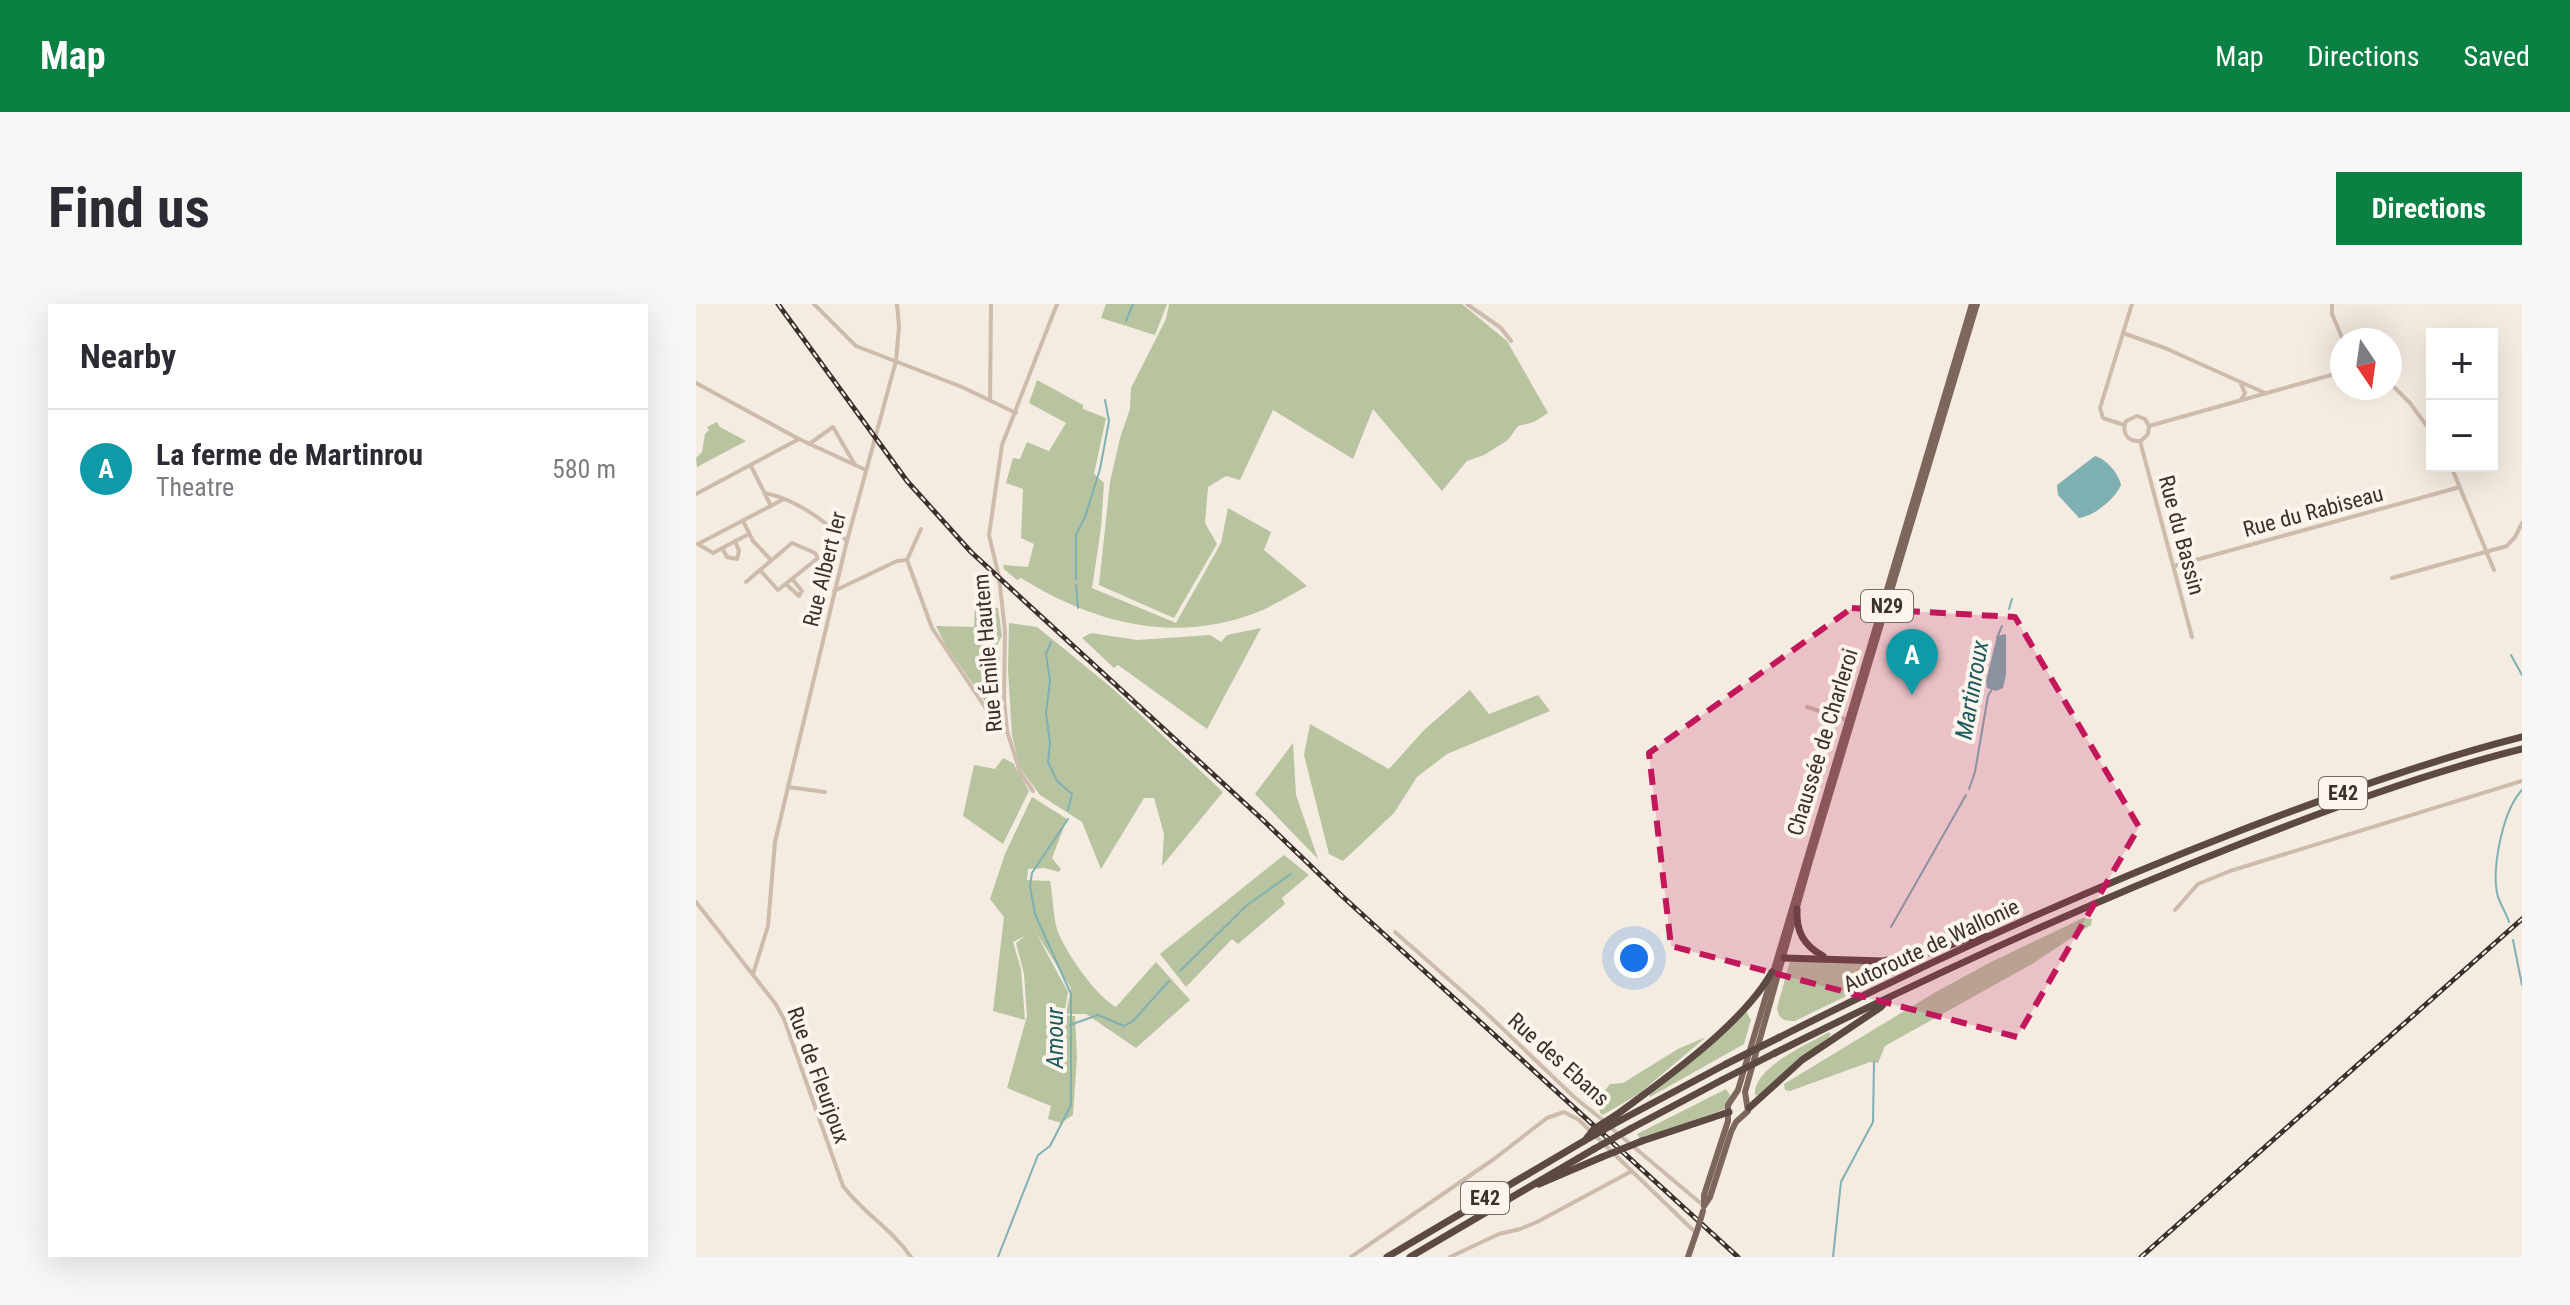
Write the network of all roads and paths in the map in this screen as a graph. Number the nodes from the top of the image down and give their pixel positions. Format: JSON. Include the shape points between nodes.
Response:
{"nodes":[{"id":1,"x":814,"y":304,"type":"edge"},
{"id":2,"x":897,"y":304,"type":"edge"},
{"id":3,"x":991,"y":304,"type":"edge"},
{"id":4,"x":1057,"y":304,"type":"edge"},
{"id":5,"x":1467,"y":304,"type":"edge"},
{"id":6,"x":1975,"y":304,"type":"edge"},
{"id":7,"x":2132,"y":304,"type":"edge"},
{"id":8,"x":2332,"y":304,"type":"edge"},
{"id":9,"x":2338,"y":328,"type":"edge"},
{"id":10,"x":2123,"y":333,"type":"junction"},
{"id":11,"x":1511,"y":341,"type":"dead end"},
{"id":12,"x":896,"y":361,"type":"junction"},
{"id":13,"x":2330,"y":375,"type":"edge"},
{"id":14,"x":696,"y":383,"type":"edge"},
{"id":15,"x":2241,"y":384,"type":"junction"},
{"id":16,"x":704,"y":388,"type":"junction"},
{"id":17,"x":696,"y":390,"type":"edge"},
{"id":18,"x":2266,"y":393,"type":"junction"},
{"id":19,"x":2402,"y":395,"type":"edge"},
{"id":20,"x":990,"y":400,"type":"junction"},
{"id":21,"x":2241,"y":400,"type":"junction"},
{"id":22,"x":1016,"y":413,"type":"junction"},
{"id":23,"x":2124,"y":425,"type":"junction"},
{"id":24,"x":2426,"y":425,"type":"edge"},
{"id":25,"x":2149,"y":426,"type":"junction"},
{"id":26,"x":799,"y":439,"type":"junction"},
{"id":27,"x":2140,"y":441,"type":"junction"},
{"id":28,"x":809,"y":444,"type":"junction"},
{"id":29,"x":751,"y":466,"type":"junction"},
{"id":30,"x":856,"y":466,"type":"junction"},
{"id":31,"x":866,"y":470,"type":"junction"},
{"id":32,"x":2454,"y":472,"type":"edge"},
{"id":33,"x":2460,"y":487,"type":"junction"},
{"id":34,"x":765,"y":493,"type":"junction"},
{"id":35,"x":696,"y":494,"type":"edge"},
{"id":36,"x":784,"y":499,"type":"junction"},
{"id":37,"x":771,"y":506,"type":"junction"},
{"id":38,"x":743,"y":521,"type":"junction"},
{"id":39,"x":2522,"y":523,"type":"edge"},
{"id":40,"x":921,"y":529,"type":"dead end"},
{"id":41,"x":749,"y":534,"type":"junction"},
{"id":42,"x":735,"y":541,"type":"junction"},
{"id":43,"x":847,"y":541,"type":"junction"},
{"id":44,"x":697,"y":543,"type":"edge"},
{"id":45,"x":722,"y":548,"type":"junction"},
{"id":46,"x":2488,"y":553,"type":"junction"},
{"id":47,"x":771,"y":560,"type":"junction"},
{"id":48,"x":907,"y":560,"type":"junction"},
{"id":49,"x":2174,"y":566,"type":"junction"},
{"id":50,"x":760,"y":570,"type":"junction"},
{"id":51,"x":2494,"y":570,"type":"dead end"},
{"id":52,"x":2392,"y":578,"type":"dead end"},
{"id":53,"x":793,"y":580,"type":"junction"},
{"id":54,"x":746,"y":582,"type":"dead end"},
{"id":55,"x":787,"y":585,"type":"junction"},
{"id":56,"x":834,"y":591,"type":"junction"},
{"id":57,"x":2192,"y":637,"type":"dead end"},
{"id":58,"x":1807,"y":707,"type":"dead end"},
{"id":59,"x":1850,"y":721,"type":"junction"},
{"id":60,"x":1007,"y":731,"type":"junction"},
{"id":61,"x":2522,"y":737,"type":"edge"},
{"id":62,"x":2522,"y":749,"type":"edge"},
{"id":63,"x":2522,"y":781,"type":"edge"},
{"id":64,"x":788,"y":787,"type":"junction"},
{"id":65,"x":1033,"y":791,"type":"dead end"},
{"id":66,"x":825,"y":792,"type":"dead end"},
{"id":67,"x":696,"y":902,"type":"edge"},
{"id":68,"x":1797,"y":909,"type":"junction"},
{"id":69,"x":2175,"y":910,"type":"dead end"},
{"id":70,"x":1395,"y":932,"type":"dead end"},
{"id":71,"x":1991,"y":935,"type":"junction"},
{"id":72,"x":1784,"y":958,"type":"junction"},
{"id":73,"x":1828,"y":959,"type":"junction"},
{"id":74,"x":1773,"y":969,"type":"junction"},
{"id":75,"x":753,"y":974,"type":"junction"},
{"id":76,"x":1892,"y":994,"type":"junction"},
{"id":77,"x":1747,"y":1004,"type":"junction"},
{"id":78,"x":1761,"y":1005,"type":"junction"},
{"id":79,"x":1767,"y":1015,"type":"junction"},
{"id":80,"x":1734,"y":1098,"type":"junction"},
{"id":81,"x":1745,"y":1099,"type":"junction"},
{"id":82,"x":1749,"y":1108,"type":"junction"},
{"id":83,"x":1729,"y":1112,"type":"junction"},
{"id":84,"x":1618,"y":1117,"type":"junction"},
{"id":85,"x":1707,"y":1117,"type":"junction"},
{"id":86,"x":1741,"y":1118,"type":"junction"},
{"id":87,"x":1720,"y":1125,"type":"joint"},
{"id":88,"x":1716,"y":1160,"type":"junction"},
{"id":89,"x":1632,"y":1171,"type":"junction"},
{"id":90,"x":1713,"y":1178,"type":"junction"},
{"id":91,"x":1529,"y":1186,"type":"junction"},
{"id":92,"x":1704,"y":1209,"type":"junction"},
{"id":93,"x":1697,"y":1230,"type":"junction"},
{"id":94,"x":911,"y":1257,"type":"edge"},
{"id":95,"x":1351,"y":1257,"type":"edge"},
{"id":96,"x":1387,"y":1257,"type":"edge"},
{"id":97,"x":1410,"y":1257,"type":"edge"},
{"id":98,"x":1450,"y":1257,"type":"edge"},
{"id":99,"x":1688,"y":1257,"type":"edge"}],
"edges":[{"from":1,"to":12,"type":"street","via":[[856,346]]},
{"from":2,"to":12,"type":"street","name":"Rue Albert Ier"},
{"from":3,"to":20,"type":"street"},
{"from":4,"to":22,"type":"street","name":"Rue Émile Hautem"},
{"from":5,"to":11,"type":"street"},
{"from":6,"to":59,"type":"main road","name":"Chaussée de Charleroi","number":"N29"},
{"from":7,"to":10,"type":"street"},
{"from":8,"to":9,"type":"street"},
{"from":10,"to":15,"type":"street"},
{"from":10,"to":23,"type":"street","via":[[2100,408],[2103,418]]},
{"from":12,"to":20,"type":"street"},
{"from":12,"to":31,"type":"street","name":"Rue Albert Ier"},
{"from":13,"to":18,"type":"street"},
{"from":14,"to":16,"type":"street"},
{"from":15,"to":18,"type":"street"},
{"from":15,"to":21,"type":"street"},
{"from":16,"to":17,"type":"street"},
{"from":16,"to":26,"type":"street"},
{"from":18,"to":21,"type":"street"},
{"from":19,"to":24,"type":"street"},
{"from":20,"to":22,"type":"street"},
{"from":21,"to":25,"type":"street"},
{"from":22,"to":60,"type":"street","name":"Rue Émile Hautem","via":[[1002,445],[989,535],[1005,631]]},
{"from":23,"to":25,"type":"street","via":[[2137,416]]},
{"from":23,"to":27,"type":"street","via":[[2129,439]]},
{"from":25,"to":27,"type":"street"},
{"from":26,"to":28,"type":"street"},
{"from":26,"to":29,"type":"street"},
{"from":27,"to":49,"type":"street","name":"Rue du Bassin"},
{"from":28,"to":30,"type":"street"},
{"from":28,"to":30,"type":"street","via":[[833,427]]},
{"from":29,"to":34,"type":"street"},
{"from":29,"to":35,"type":"street"},
{"from":30,"to":31,"type":"street"},
{"from":31,"to":43,"type":"street","name":"Rue Albert Ier"},
{"from":32,"to":33,"type":"street"},
{"from":33,"to":46,"type":"street"},
{"from":33,"to":49,"type":"street","name":"Rue du Rabiseau"},
{"from":34,"to":36,"type":"street"},
{"from":34,"to":37,"type":"street"},
{"from":36,"to":37,"type":"street"},
{"from":36,"to":43,"type":"street","via":[[815,514]]},
{"from":37,"to":38,"type":"street"},
{"from":38,"to":41,"type":"street"},
{"from":38,"to":44,"type":"street"},
{"from":39,"to":46,"type":"street","via":[[2507,546]]},
{"from":40,"to":48,"type":"street"},
{"from":41,"to":42,"type":"street"},
{"from":41,"to":47,"type":"street"},
{"from":42,"to":45,"type":"street"},
{"from":42,"to":45,"type":"street","via":[[737,559],[727,557]]},
{"from":43,"to":56,"type":"street","name":"Rue Albert Ier"},
{"from":44,"to":45,"type":"street","via":[[709,553]]},
{"from":46,"to":51,"type":"street"},
{"from":46,"to":52,"type":"street"},
{"from":47,"to":50,"type":"street"},
{"from":47,"to":53,"type":"street","via":[[791,543],[815,553],[818,558]]},
{"from":48,"to":56,"type":"street"},
{"from":48,"to":60,"type":"street","via":[[932,628],[997,725]]},
{"from":49,"to":57,"type":"street","name":"Rue du Bassin"},
{"from":50,"to":54,"type":"street"},
{"from":50,"to":55,"type":"street","via":[[777,589]]},
{"from":53,"to":55,"type":"street"},
{"from":53,"to":55,"type":"street","via":[[802,591],[799,596]]},
{"from":56,"to":64,"type":"street","name":"Rue Albert Ier"},
{"from":58,"to":59,"type":"street"},
{"from":59,"to":68,"type":"main road","name":"Chaussée de Charleroi","number":"N29"},
{"from":59,"to":74,"type":"main road","name":"Chaussée de Charleroi","number":"N29"},
{"from":60,"to":65,"type":"street","name":"Rue Émile Hautem","via":[[1020,772]]},
{"from":61,"to":71,"type":"highway","name":"Autoroute de Wallonie","number":"E42","via":[[2359,787],[2144,868]]},
{"from":62,"to":76,"type":"highway","name":"Autoroute de Wallonie","number":"E42","via":[[2363,798],[2171,871]]},
{"from":63,"to":69,"type":"street","via":[[2230,871],[2198,884]]},
{"from":64,"to":66,"type":"street"},
{"from":64,"to":75,"type":"street","name":"Rue Albert Ier","via":[[775,842],[768,926]]},
{"from":67,"to":75,"type":"street","name":"Rue de Fleurjoux"},
{"from":68,"to":72,"type":"main road","name":"Chaussée de Charleroi","number":"N29"},
{"from":68,"to":73,"type":"highway","via":[[1801,937]]},
{"from":70,"to":92,"type":"street","name":"Rue des Ebans"},
{"from":71,"to":73,"type":"highway","via":[[1899,958]]},
{"from":71,"to":84,"type":"highway","name":"Autoroute de Wallonie","number":"E42","bridge":true},
{"from":72,"to":73,"type":"highway"},
{"from":72,"to":74,"type":"main road"},
{"from":72,"to":79,"type":"main road","name":"Chaussée de Charleroi","number":"N29"},
{"from":74,"to":77,"type":"highway"},
{"from":74,"to":78,"type":"main road","name":"Chaussée de Charleroi","number":"N29"},
{"from":75,"to":94,"type":"street","name":"Rue de Fleurjoux","via":[[784,1019],[843,1186]]},
{"from":76,"to":82,"type":"highway","via":[[1802,1060]]},
{"from":76,"to":91,"type":"highway","name":"Autoroute de Wallonie","number":"E42","bridge":true},
{"from":77,"to":78,"type":"highway"},
{"from":77,"to":84,"type":"highway"},
{"from":78,"to":79,"type":"main road"},
{"from":78,"to":80,"type":"main road","name":"Chaussée de Charleroi","number":"N29"},
{"from":79,"to":81,"type":"main road","name":"Chaussée de Charleroi","number":"N29"},
{"from":80,"to":81,"type":"main road"},
{"from":80,"to":83,"type":"main road","number":"N29"},
{"from":81,"to":82,"type":"main road"},
{"from":82,"to":86,"type":"main road","number":"N29"},
{"from":83,"to":85,"type":"highway"},
{"from":83,"to":86,"type":"main road"},
{"from":83,"to":88,"type":"main road","number":"N29"},
{"from":84,"to":96,"type":"highway","number":"E42","bridge":true},
{"from":85,"to":87,"type":"highway"},
{"from":85,"to":91,"type":"highway","bridge":true},
{"from":86,"to":90,"type":"main road","number":"N29"},
{"from":87,"to":88,"type":"main road"},
{"from":88,"to":90,"type":"main road","number":"N29"},
{"from":89,"to":93,"type":"street"},
{"from":89,"to":95,"type":"street","via":[[1576,1117],[1553,1114]]},
{"from":89,"to":98,"type":"street","via":[[1537,1222]]},
{"from":90,"to":92,"type":"main road","number":"N29"},
{"from":91,"to":97,"type":"highway","name":"Autoroute de Wallonie","number":"E42"},
{"from":92,"to":93,"type":"main road","number":"N29","bridge":true},
{"from":93,"to":99,"type":"main road","number":"N29"}]}
